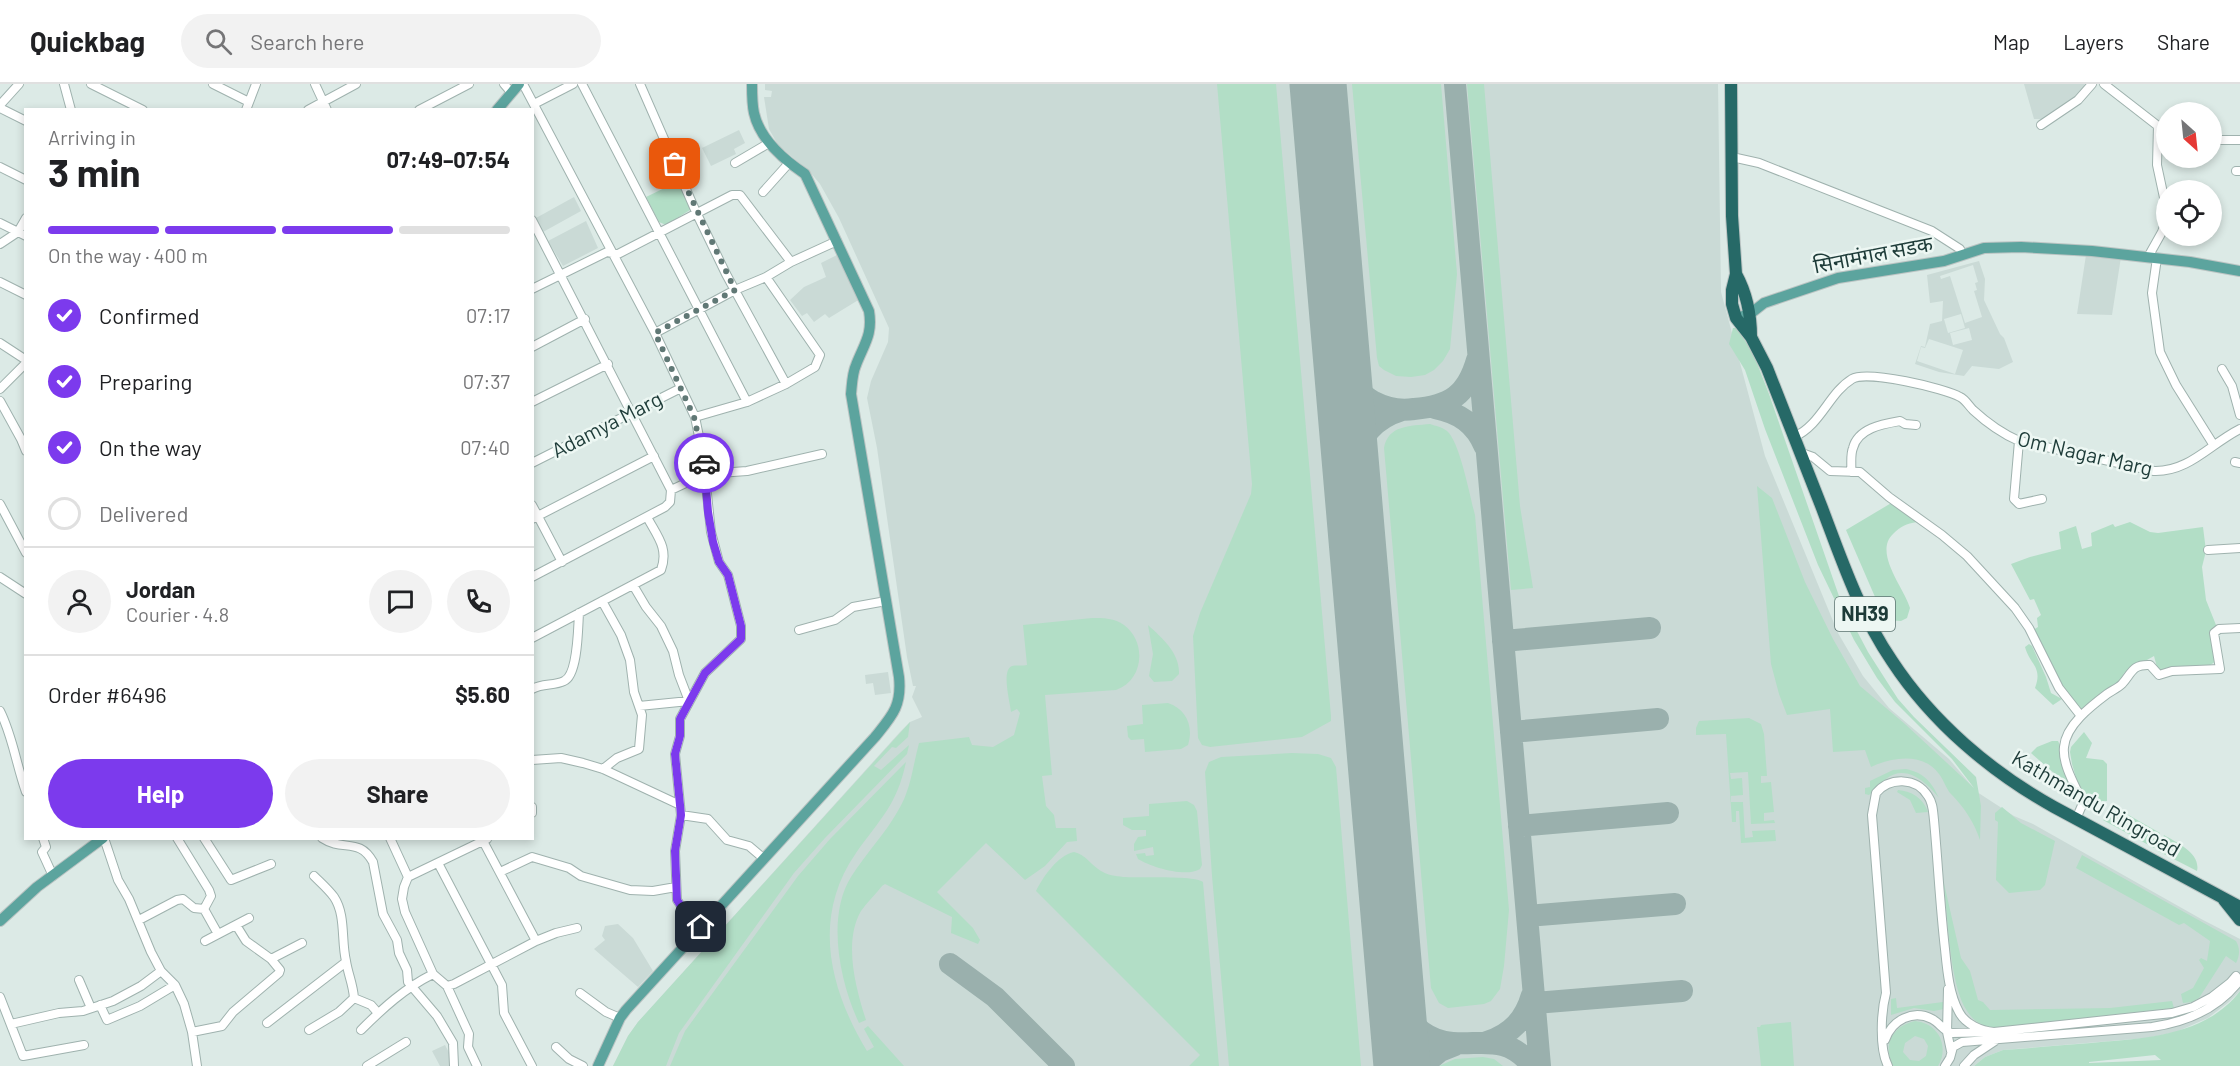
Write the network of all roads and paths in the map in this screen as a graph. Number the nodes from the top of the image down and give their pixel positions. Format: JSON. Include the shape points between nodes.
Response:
{"nodes":[{"id":1,"x":19,"y":84,"type":"edge"},
{"id":2,"x":64,"y":84,"type":"edge"},
{"id":3,"x":91,"y":84,"type":"edge"},
{"id":4,"x":213,"y":84,"type":"edge"},
{"id":5,"x":256,"y":84,"type":"edge"},
{"id":6,"x":315,"y":84,"type":"edge"},
{"id":7,"x":356,"y":84,"type":"edge"},
{"id":8,"x":573,"y":84,"type":"edge"},
{"id":9,"x":582,"y":84,"type":"edge"},
{"id":10,"x":640,"y":84,"type":"edge"},
{"id":11,"x":752,"y":84,"type":"edge"},
{"id":12,"x":1731,"y":84,"type":"edge"},
{"id":13,"x":2092,"y":84,"type":"edge"},
{"id":14,"x":2104,"y":84,"type":"edge"},
{"id":15,"x":463,"y":85,"type":"edge"},
{"id":16,"x":102,"y":86,"type":"edge"},
{"id":17,"x":514,"y":86,"type":"edge"},
{"id":18,"x":534,"y":104,"type":"junction"},
{"id":19,"x":0,"y":106,"type":"edge"},
{"id":20,"x":247,"y":106,"type":"edge"},
{"id":21,"x":325,"y":106,"type":"edge"},
{"id":22,"x":70,"y":108,"type":"edge"},
{"id":23,"x":139,"y":108,"type":"edge"},
{"id":24,"x":423,"y":108,"type":"edge"},
{"id":25,"x":498,"y":108,"type":"edge"},
{"id":26,"x":24,"y":120,"type":"edge"},
{"id":27,"x":2156,"y":123,"type":"edge"},
{"id":28,"x":2041,"y":125,"type":"dead end"},
{"id":29,"x":2222,"y":140,"type":"edge"},
{"id":30,"x":2240,"y":140,"type":"edge"},
{"id":31,"x":769,"y":143,"type":"junction"},
{"id":32,"x":1732,"y":157,"type":"junction"},
{"id":33,"x":735,"y":163,"type":"dead end"},
{"id":34,"x":789,"y":163,"type":"junction"},
{"id":35,"x":0,"y":167,"type":"edge"},
{"id":36,"x":24,"y":179,"type":"edge"},
{"id":37,"x":763,"y":192,"type":"dead end"},
{"id":38,"x":696,"y":212,"type":"junction"},
{"id":39,"x":0,"y":223,"type":"edge"},
{"id":40,"x":534,"y":226,"type":"edge"},
{"id":41,"x":22,"y":234,"type":"edge"},
{"id":42,"x":658,"y":234,"type":"junction"},
{"id":43,"x":837,"y":241,"type":"junction"},
{"id":44,"x":0,"y":244,"type":"edge"},
{"id":45,"x":2157,"y":246,"type":"edge"},
{"id":46,"x":612,"y":252,"type":"junction"},
{"id":47,"x":1962,"y":255,"type":"junction"},
{"id":48,"x":2152,"y":258,"type":"junction"},
{"id":49,"x":791,"y":262,"type":"junction"},
{"id":50,"x":2240,"y":271,"type":"edge"},
{"id":51,"x":561,"y":274,"type":"junction"},
{"id":52,"x":1736,"y":274,"type":"junction"},
{"id":53,"x":766,"y":277,"type":"junction"},
{"id":54,"x":0,"y":282,"type":"edge"},
{"id":55,"x":534,"y":288,"type":"edge"},
{"id":56,"x":735,"y":290,"type":"junction"},
{"id":57,"x":24,"y":294,"type":"edge"},
{"id":58,"x":1747,"y":299,"type":"junction"},
{"id":59,"x":1764,"y":303,"type":"junction"},
{"id":60,"x":1732,"y":304,"type":"junction"},
{"id":61,"x":699,"y":309,"type":"junction"},
{"id":62,"x":1750,"y":314,"type":"junction"},
{"id":63,"x":1736,"y":318,"type":"junction"},
{"id":64,"x":585,"y":319,"type":"junction"},
{"id":65,"x":655,"y":333,"type":"junction"},
{"id":66,"x":1751,"y":337,"type":"junction"},
{"id":67,"x":0,"y":343,"type":"edge"},
{"id":68,"x":534,"y":346,"type":"edge"},
{"id":69,"x":24,"y":361,"type":"edge"},
{"id":70,"x":24,"y":364,"type":"edge"},
{"id":71,"x":608,"y":364,"type":"junction"},
{"id":72,"x":2222,"y":369,"type":"dead end"},
{"id":73,"x":786,"y":384,"type":"junction"},
{"id":74,"x":2236,"y":386,"type":"edge"},
{"id":75,"x":681,"y":388,"type":"junction"},
{"id":76,"x":0,"y":389,"type":"edge"},
{"id":77,"x":0,"y":401,"type":"edge"},
{"id":78,"x":534,"y":401,"type":"edge"},
{"id":79,"x":747,"y":402,"type":"junction"},
{"id":80,"x":632,"y":412,"type":"junction"},
{"id":81,"x":2240,"y":415,"type":"edge"},
{"id":82,"x":694,"y":417,"type":"junction"},
{"id":83,"x":1916,"y":425,"type":"dead end"},
{"id":84,"x":2240,"y":429,"type":"edge"},
{"id":85,"x":1794,"y":437,"type":"junction"},
{"id":86,"x":2019,"y":441,"type":"junction"},
{"id":87,"x":2213,"y":444,"type":"junction"},
{"id":88,"x":24,"y":447,"type":"edge"},
{"id":89,"x":1799,"y":452,"type":"junction"},
{"id":90,"x":822,"y":454,"type":"dead end"},
{"id":91,"x":654,"y":456,"type":"junction"},
{"id":92,"x":534,"y":462,"type":"edge"},
{"id":93,"x":1851,"y":472,"type":"junction"},
{"id":94,"x":705,"y":474,"type":"junction"},
{"id":95,"x":671,"y":490,"type":"junction"},
{"id":96,"x":2042,"y":500,"type":"dead end"},
{"id":97,"x":0,"y":504,"type":"edge"},
{"id":98,"x":647,"y":517,"type":"junction"},
{"id":99,"x":535,"y":518,"type":"edge"},
{"id":100,"x":2240,"y":548,"type":"edge"},
{"id":101,"x":24,"y":549,"type":"edge"},
{"id":102,"x":2208,"y":550,"type":"dead end"},
{"id":103,"x":562,"y":562,"type":"junction"},
{"id":104,"x":534,"y":576,"type":"edge"},
{"id":105,"x":1,"y":580,"type":"edge"},
{"id":106,"x":633,"y":585,"type":"junction"},
{"id":107,"x":24,"y":593,"type":"edge"},
{"id":108,"x":602,"y":601,"type":"junction"},
{"id":109,"x":886,"y":601,"type":"junction"},
{"id":110,"x":579,"y":613,"type":"junction"},
{"id":111,"x":2240,"y":628,"type":"edge"},
{"id":112,"x":799,"y":630,"type":"dead end"},
{"id":113,"x":534,"y":637,"type":"edge"},
{"id":114,"x":534,"y":688,"type":"edge"},
{"id":115,"x":689,"y":701,"type":"junction"},
{"id":116,"x":639,"y":706,"type":"junction"},
{"id":117,"x":0,"y":711,"type":"edge"},
{"id":118,"x":2081,"y":716,"type":"junction"},
{"id":119,"x":534,"y":760,"type":"edge"},
{"id":120,"x":603,"y":770,"type":"junction"},
{"id":121,"x":24,"y":787,"type":"edge"},
{"id":122,"x":680,"y":805,"type":"junction"},
{"id":123,"x":681,"y":815,"type":"junction"},
{"id":124,"x":2076,"y":819,"type":"junction"},
{"id":125,"x":44,"y":840,"type":"edge"},
{"id":126,"x":101,"y":840,"type":"edge"},
{"id":127,"x":105,"y":840,"type":"edge"},
{"id":128,"x":178,"y":840,"type":"edge"},
{"id":129,"x":205,"y":840,"type":"edge"},
{"id":130,"x":324,"y":840,"type":"edge"},
{"id":131,"x":391,"y":840,"type":"edge"},
{"id":132,"x":485,"y":840,"type":"edge"},
{"id":133,"x":763,"y":858,"type":"junction"},
{"id":134,"x":438,"y":863,"type":"junction"},
{"id":135,"x":271,"y":864,"type":"dead end"},
{"id":136,"x":500,"y":872,"type":"junction"},
{"id":137,"x":53,"y":876,"type":"junction"},
{"id":138,"x":314,"y":876,"type":"dead end"},
{"id":139,"x":408,"y":877,"type":"junction"},
{"id":140,"x":676,"y":887,"type":"junction"},
{"id":141,"x":2220,"y":895,"type":"junction"},
{"id":142,"x":2240,"y":907,"type":"edge"},
{"id":143,"x":204,"y":909,"type":"junction"},
{"id":144,"x":249,"y":918,"type":"dead end"},
{"id":145,"x":139,"y":920,"type":"junction"},
{"id":146,"x":2240,"y":920,"type":"edge"},
{"id":147,"x":0,"y":921,"type":"edge"},
{"id":148,"x":236,"y":925,"type":"junction"},
{"id":149,"x":701,"y":927,"type":"junction"},
{"id":150,"x":577,"y":928,"type":"dead end"},
{"id":151,"x":218,"y":934,"type":"junction"},
{"id":152,"x":205,"y":941,"type":"dead end"},
{"id":153,"x":536,"y":941,"type":"junction"},
{"id":154,"x":302,"y":942,"type":"dead end"},
{"id":155,"x":271,"y":959,"type":"junction"},
{"id":156,"x":346,"y":962,"type":"junction"},
{"id":157,"x":491,"y":964,"type":"junction"},
{"id":158,"x":161,"y":971,"type":"junction"},
{"id":159,"x":433,"y":974,"type":"junction"},
{"id":160,"x":1948,"y":974,"type":"junction"},
{"id":161,"x":2239,"y":974,"type":"edge"},
{"id":162,"x":80,"y":980,"type":"dead end"},
{"id":163,"x":175,"y":985,"type":"junction"},
{"id":164,"x":411,"y":986,"type":"junction"},
{"id":165,"x":447,"y":986,"type":"junction"},
{"id":166,"x":580,"y":993,"type":"dead end"},
{"id":167,"x":0,"y":997,"type":"edge"},
{"id":168,"x":354,"y":998,"type":"junction"},
{"id":169,"x":95,"y":1007,"type":"junction"},
{"id":170,"x":378,"y":1013,"type":"junction"},
{"id":171,"x":620,"y":1018,"type":"junction"},
{"id":172,"x":267,"y":1023,"type":"dead end"},
{"id":173,"x":11,"y":1024,"type":"junction"},
{"id":174,"x":309,"y":1030,"type":"dead end"},
{"id":175,"x":361,"y":1030,"type":"dead end"},
{"id":176,"x":192,"y":1032,"type":"junction"},
{"id":177,"x":1947,"y":1032,"type":"junction"},
{"id":178,"x":1995,"y":1036,"type":"junction"},
{"id":179,"x":406,"y":1042,"type":"dead end"},
{"id":180,"x":1884,"y":1043,"type":"junction"},
{"id":181,"x":84,"y":1045,"type":"dead end"},
{"id":182,"x":556,"y":1047,"type":"dead end"},
{"id":183,"x":1951,"y":1062,"type":"edge"},
{"id":184,"x":197,"y":1065,"type":"edge"},
{"id":185,"x":186,"y":1066,"type":"edge"},
{"id":186,"x":368,"y":1066,"type":"edge"},
{"id":187,"x":454,"y":1066,"type":"edge"},
{"id":188,"x":477,"y":1066,"type":"edge"},
{"id":189,"x":532,"y":1066,"type":"edge"},
{"id":190,"x":583,"y":1066,"type":"edge"},
{"id":191,"x":598,"y":1066,"type":"edge"},
{"id":192,"x":1888,"y":1066,"type":"edge"},
{"id":193,"x":1945,"y":1066,"type":"edge"},
{"id":194,"x":1964,"y":1066,"type":"edge"}],
"edges":[{"from":1,"to":19,"type":"street"},
{"from":2,"to":22,"type":"street"},
{"from":3,"to":16,"type":"street"},
{"from":4,"to":20,"type":"street"},
{"from":5,"to":20,"type":"street"},
{"from":6,"to":21,"type":"street"},
{"from":7,"to":21,"type":"street"},
{"from":8,"to":18,"type":"street"},
{"from":9,"to":42,"type":"street"},
{"from":10,"to":38,"type":"street"},
{"from":11,"to":31,"type":"main road","via":[[754,114]]},
{"from":12,"to":32,"type":"highway","name":"Kathmandu Ringroad","number":"NH39"},
{"from":13,"to":28,"type":"street","via":[[2078,100]]},
{"from":14,"to":27,"type":"street"},
{"from":15,"to":24,"type":"street"},
{"from":16,"to":23,"type":"street"},
{"from":17,"to":18,"type":"street"},
{"from":17,"to":25,"type":"main road"},
{"from":18,"to":46,"type":"street"},
{"from":19,"to":26,"type":"street"},
{"from":29,"to":30,"type":"street"},
{"from":31,"to":33,"type":"street"},
{"from":31,"to":34,"type":"main road"},
{"from":32,"to":47,"type":"street","via":[[1759,163],[1932,231],[1960,249]]},
{"from":32,"to":52,"type":"highway","name":"Kathmandu Ringroad","number":"NH39"},
{"from":34,"to":37,"type":"street"},
{"from":34,"to":43,"type":"main road","via":[[806,174]]},
{"from":35,"to":36,"type":"street"},
{"from":38,"to":42,"type":"street"},
{"from":38,"to":49,"type":"street","via":[[740,195]]},
{"from":38,"to":56,"type":"street"},
{"from":39,"to":41,"type":"street"},
{"from":40,"to":51,"type":"street"},
{"from":41,"to":44,"type":"street"},
{"from":42,"to":46,"type":"street","via":[[618,254]]},
{"from":42,"to":61,"type":"street"},
{"from":43,"to":49,"type":"street"},
{"from":43,"to":109,"type":"main road","via":[[869,310],[871,324],[869,338],[855,367],[851,394]]},
{"from":45,"to":48,"type":"street"},
{"from":46,"to":51,"type":"street"},
{"from":46,"to":65,"type":"street"},
{"from":47,"to":48,"type":"main road","name":"सिनामंगल सडक","via":[[1984,248],[2021,247]]},
{"from":47,"to":59,"type":"main road","name":"सिनामंगल सडक","via":[[1839,278]]},
{"from":48,"to":50,"type":"main road","name":"सिनामंगल सडक"},
{"from":48,"to":87,"type":"street","via":[[2160,352]]},
{"from":49,"to":53,"type":"street"},
{"from":51,"to":55,"type":"street"},
{"from":51,"to":64,"type":"street"},
{"from":52,"to":58,"type":"highway","name":"Kathmandu Ringroad","number":"NH39"},
{"from":52,"to":60,"type":"highway","name":"Kathmandu Ringroad","number":"NH39"},
{"from":53,"to":56,"type":"street"},
{"from":53,"to":73,"type":"street","via":[[820,355],[815,367]]},
{"from":54,"to":57,"type":"street"},
{"from":56,"to":61,"type":"street"},
{"from":56,"to":73,"type":"street"},
{"from":58,"to":59,"type":"main road"},
{"from":58,"to":60,"type":"main road"},
{"from":58,"to":62,"type":"highway","name":"Kathmandu Ringroad","number":"NH39"},
{"from":59,"to":62,"type":"main road","name":"सिनामंगल सडक"},
{"from":60,"to":63,"type":"highway","name":"Kathmandu Ringroad","number":"NH39"},
{"from":61,"to":65,"type":"street"},
{"from":61,"to":79,"type":"street"},
{"from":62,"to":63,"type":"main road","name":"सिनामंगल सडक"},
{"from":62,"to":66,"type":"highway","name":"Kathmandu Ringroad","number":"NH39"},
{"from":63,"to":66,"type":"highway","name":"Kathmandu Ringroad","number":"NH39"},
{"from":64,"to":68,"type":"street"},
{"from":64,"to":71,"type":"street"},
{"from":65,"to":75,"type":"street"},
{"from":66,"to":85,"type":"highway","name":"Kathmandu Ringroad","number":"NH39"},
{"from":67,"to":69,"type":"street"},
{"from":70,"to":76,"type":"street"},
{"from":71,"to":78,"type":"street"},
{"from":71,"to":80,"type":"street"},
{"from":72,"to":74,"type":"street"},
{"from":73,"to":79,"type":"street"},
{"from":74,"to":81,"type":"street"},
{"from":75,"to":80,"type":"street","name":"Adamya Marg"},
{"from":75,"to":82,"type":"street"},
{"from":77,"to":88,"type":"street"},
{"from":79,"to":82,"type":"street"},
{"from":80,"to":91,"type":"street"},
{"from":80,"to":92,"type":"street","name":"Adamya Marg"},
{"from":82,"to":94,"type":"street"},
{"from":83,"to":93,"type":"street","via":[[1900,421],[1866,432],[1852,449]]},
{"from":84,"to":87,"type":"street","name":"Om Nagar Marg"},
{"from":85,"to":86,"type":"street","name":"Om Nagar Marg","via":[[1812,425],[1853,379],[1865,375],[1961,397]]},
{"from":85,"to":89,"type":"highway","name":"Kathmandu Ringroad","number":"NH39"},
{"from":86,"to":87,"type":"street","name":"Om Nagar Marg","via":[[2168,472]]},
{"from":86,"to":96,"type":"street","via":[[2014,499],[2019,504]]},
{"from":89,"to":93,"type":"street","via":[[1813,457],[1830,471]]},
{"from":89,"to":124,"type":"highway","name":"Kathmandu Ringroad","number":"NH39","via":[[1847,575],[1893,663],[1937,716],[1986,762],[2023,790]]},
{"from":90,"to":94,"type":"street","via":[[747,471]]},
{"from":91,"to":95,"type":"street"},
{"from":91,"to":99,"type":"street"},
{"from":93,"to":118,"type":"street","via":[[1860,472],[1967,556],[2029,628],[2060,688]]},
{"from":94,"to":95,"type":"street"},
{"from":94,"to":115,"type":"street","via":[[713,542],[728,575],[741,639],[705,673]]},
{"from":95,"to":98,"type":"street","via":[[670,502]]},
{"from":97,"to":101,"type":"street"},
{"from":98,"to":103,"type":"street"},
{"from":98,"to":106,"type":"street","via":[[665,558],[661,570]]},
{"from":99,"to":103,"type":"street"},
{"from":100,"to":102,"type":"street"},
{"from":103,"to":104,"type":"street"},
{"from":105,"to":107,"type":"street"},
{"from":106,"to":108,"type":"street"},
{"from":106,"to":115,"type":"street","via":[[661,626]]},
{"from":108,"to":110,"type":"street"},
{"from":108,"to":116,"type":"street","via":[[626,648]]},
{"from":109,"to":112,"type":"street","via":[[853,608],[836,620]]},
{"from":109,"to":133,"type":"main road","via":[[900,683],[895,711]]},
{"from":110,"to":113,"type":"street"},
{"from":110,"to":114,"type":"street","via":[[570,678]]},
{"from":111,"to":118,"type":"street","via":[[2218,629],[2214,633],[2220,669],[2172,670],[2159,675],[2150,665],[2143,665],[2130,671],[2122,683]]},
{"from":115,"to":116,"type":"street"},
{"from":115,"to":122,"type":"street","via":[[680,719],[675,754]]},
{"from":116,"to":120,"type":"street","via":[[639,749],[617,758]]},
{"from":117,"to":121,"type":"street","via":[[12,735]]},
{"from":118,"to":124,"type":"street","via":[[2064,744],[2068,768],[2083,803]]},
{"from":119,"to":120,"type":"street","via":[[561,758]]},
{"from":120,"to":122,"type":"street"},
{"from":122,"to":123,"type":"street"},
{"from":123,"to":133,"type":"street","via":[[708,819],[727,840],[749,846]]},
{"from":123,"to":140,"type":"street","via":[[675,851]]},
{"from":124,"to":141,"type":"highway","name":"Kathmandu Ringroad","number":"NH39"},
{"from":125,"to":137,"type":"street","via":[[46,847],[42,852]]},
{"from":126,"to":137,"type":"main road"},
{"from":127,"to":145,"type":"street","via":[[118,880]]},
{"from":128,"to":143,"type":"street","via":[[211,896]]},
{"from":129,"to":135,"type":"street","via":[[231,880]]},
{"from":130,"to":164,"type":"street","via":[[363,848],[369,855],[383,914],[398,940]]},
{"from":131,"to":139,"type":"street"},
{"from":132,"to":134,"type":"street"},
{"from":132,"to":136,"type":"street"},
{"from":133,"to":149,"type":"main road"},
{"from":134,"to":139,"type":"street"},
{"from":134,"to":157,"type":"street"},
{"from":136,"to":140,"type":"street","via":[[532,857],[630,890]]},
{"from":136,"to":153,"type":"street"},
{"from":137,"to":147,"type":"main road"},
{"from":138,"to":156,"type":"street","via":[[339,906]]},
{"from":139,"to":159,"type":"street","via":[[402,899],[405,912]]},
{"from":140,"to":149,"type":"street","via":[[677,900]]},
{"from":141,"to":142,"type":"highway","name":"Kathmandu Ringroad","number":"NH39"},
{"from":141,"to":146,"type":"highway"},
{"from":143,"to":145,"type":"street","via":[[177,900]]},
{"from":143,"to":151,"type":"street"},
{"from":144,"to":148,"type":"street"},
{"from":145,"to":158,"type":"street"},
{"from":148,"to":151,"type":"street"},
{"from":148,"to":155,"type":"street","via":[[246,941]]},
{"from":149,"to":171,"type":"main road"},
{"from":150,"to":153,"type":"street"},
{"from":151,"to":152,"type":"street"},
{"from":153,"to":157,"type":"street"},
{"from":154,"to":155,"type":"street"},
{"from":155,"to":176,"type":"street","via":[[280,970],[276,977],[222,1026]]},
{"from":156,"to":168,"type":"street"},
{"from":156,"to":172,"type":"street"},
{"from":157,"to":165,"type":"street"},
{"from":157,"to":189,"type":"street","via":[[502,985],[504,1013]]},
{"from":158,"to":163,"type":"street"},
{"from":158,"to":169,"type":"street","via":[[126,995]]},
{"from":159,"to":164,"type":"street"},
{"from":159,"to":165,"type":"street"},
{"from":160,"to":177,"type":"street"},
{"from":160,"to":178,"type":"street","via":[[1962,1017]]},
{"from":160,"to":180,"type":"street","via":[[1932,806],[1919,786],[1903,781],[1891,783],[1876,793],[1872,815],[1886,993],[1882,1010]]},
{"from":161,"to":178,"type":"street","via":[[2226,996],[2193,1017],[2175,1023]]},
{"from":162,"to":169,"type":"street"},
{"from":163,"to":169,"type":"street","via":[[107,1020]]},
{"from":163,"to":176,"type":"street"},
{"from":164,"to":170,"type":"street"},
{"from":164,"to":187,"type":"street","via":[[437,1016],[453,1043]]},
{"from":165,"to":188,"type":"street","via":[[469,1034],[468,1047]]},
{"from":166,"to":171,"type":"street"},
{"from":167,"to":173,"type":"street"},
{"from":168,"to":170,"type":"street"},
{"from":168,"to":174,"type":"street"},
{"from":169,"to":173,"type":"street"},
{"from":170,"to":175,"type":"street"},
{"from":171,"to":191,"type":"main road"},
{"from":173,"to":181,"type":"street","via":[[26,1057]]},
{"from":176,"to":184,"type":"street"},
{"from":177,"to":178,"type":"street"},
{"from":177,"to":180,"type":"street","via":[[1930,1018],[1913,1016],[1893,1025]]},
{"from":177,"to":183,"type":"street"},
{"from":178,"to":183,"type":"street","via":[[1953,1047]]},
{"from":178,"to":194,"type":"street"},
{"from":179,"to":186,"type":"street"},
{"from":180,"to":192,"type":"street"},
{"from":182,"to":190,"type":"street"},
{"from":183,"to":193,"type":"street"},
{"from":184,"to":185,"type":"street"}]}
